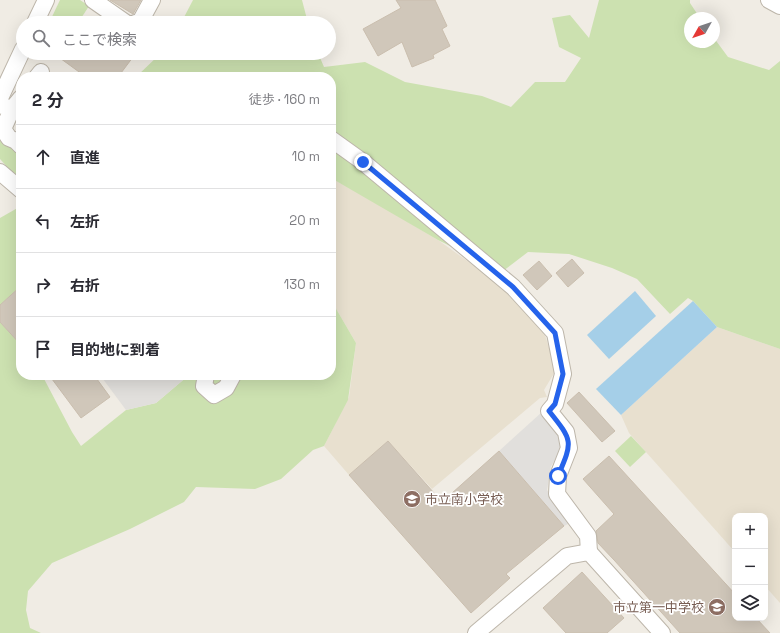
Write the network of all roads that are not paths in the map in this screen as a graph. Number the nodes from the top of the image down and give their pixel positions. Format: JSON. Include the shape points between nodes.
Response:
{"nodes":[{"id":1,"x":46,"y":0,"type":"edge"},
{"id":2,"x":152,"y":0,"type":"edge"},
{"id":3,"x":769,"y":0,"type":"edge"},
{"id":4,"x":96,"y":2,"type":"edge"},
{"id":5,"x":780,"y":6,"type":"edge"},
{"id":6,"x":39,"y":16,"type":"edge"},
{"id":7,"x":104,"y":16,"type":"edge"},
{"id":8,"x":116,"y":16,"type":"edge"},
{"id":9,"x":143,"y":16,"type":"edge"},
{"id":10,"x":18,"y":60,"type":"edge"},
{"id":11,"x":0,"y":98,"type":"edge"},
{"id":12,"x":11,"y":104,"type":"edge"},
{"id":13,"x":16,"y":140,"type":"edge"},
{"id":14,"x":336,"y":143,"type":"edge"},
{"id":15,"x":0,"y":172,"type":"edge"},
{"id":16,"x":16,"y":186,"type":"edge"},
{"id":17,"x":205,"y":380,"type":"edge"},
{"id":18,"x":230,"y":380,"type":"edge"},
{"id":19,"x":589,"y":552,"type":"junction"},
{"id":20,"x":654,"y":630,"type":"edge"},
{"id":21,"x":476,"y":633,"type":"edge"}],
"edges":[{"from":1,"to":6,"type":"street"},
{"from":2,"to":9,"type":"street"},
{"from":3,"to":5,"type":"street"},
{"from":4,"to":7,"type":"street"},
{"from":4,"to":8,"type":"street"},
{"from":10,"to":11,"type":"street"},
{"from":12,"to":13,"type":"street","via":[[3,130],[9,138]]},
{"from":14,"to":19,"type":"street","via":[[363,162],[513,287],[555,333],[563,374],[555,404],[549,411],[566,432],[569,448],[558,476],[557,494],[588,536]]},
{"from":15,"to":16,"type":"street"},
{"from":17,"to":18,"type":"street","via":[[204,386],[214,394],[226,388]]},
{"from":19,"to":20,"type":"street"},
{"from":19,"to":21,"type":"street","via":[[567,556]]}]}
